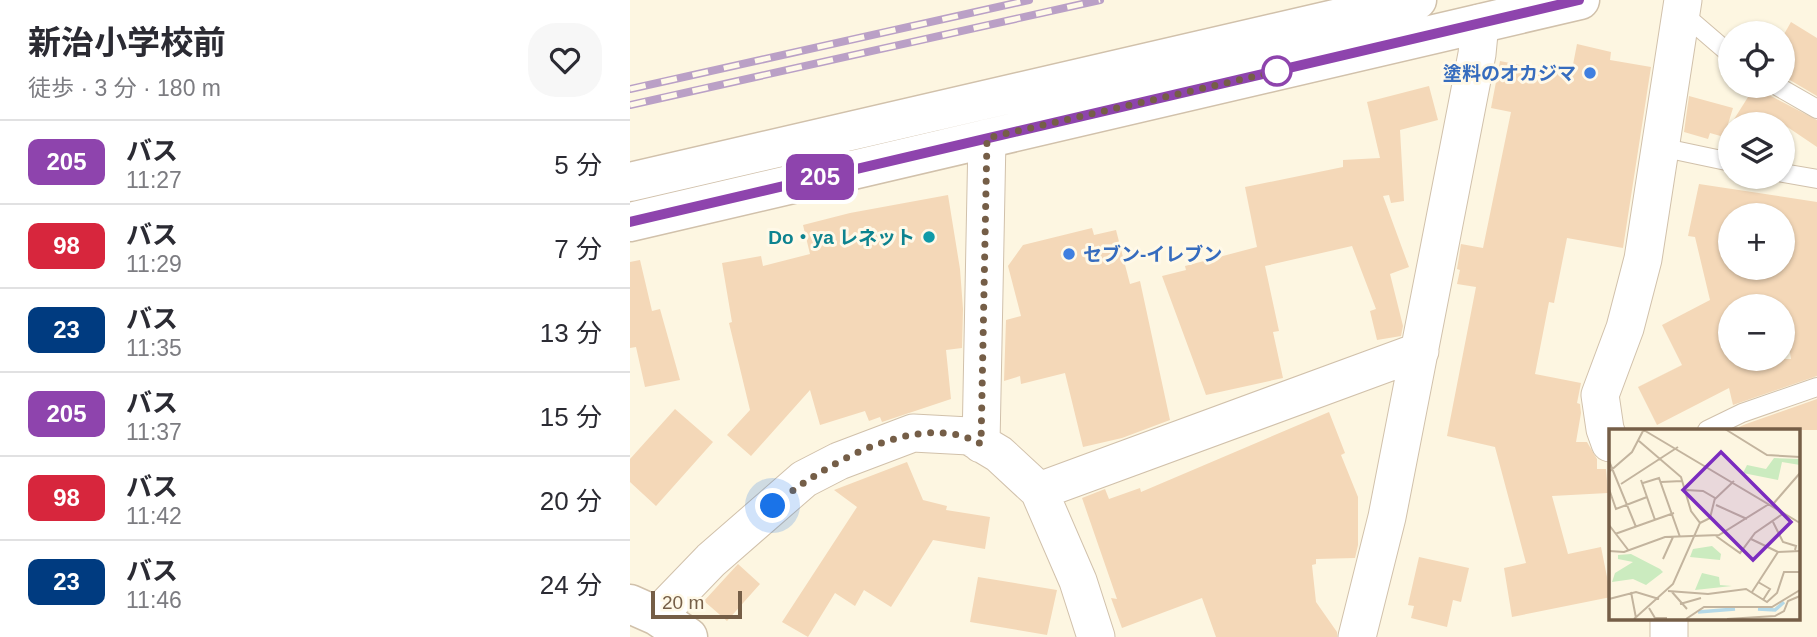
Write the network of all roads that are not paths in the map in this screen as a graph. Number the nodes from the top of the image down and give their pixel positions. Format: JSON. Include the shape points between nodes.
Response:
{"nodes":[{"id":1,"x":1417,"y":0,"type":"edge"},
{"id":2,"x":1580,"y":0,"type":"edge"},
{"id":3,"x":1682,"y":6,"type":"edge"},
{"id":4,"x":1480,"y":23,"type":"junction"},
{"id":5,"x":1718,"y":42,"type":"edge"},
{"id":6,"x":1795,"y":96,"type":"edge"},
{"id":7,"x":1817,"y":109,"type":"edge"},
{"id":8,"x":987,"y":138,"type":"junction"},
{"id":9,"x":1660,"y":147,"type":"junction"},
{"id":10,"x":1718,"y":159,"type":"edge"},
{"id":11,"x":1795,"y":175,"type":"edge"},
{"id":12,"x":1817,"y":178,"type":"edge"},
{"id":13,"x":630,"y":182,"type":"edge"},
{"id":14,"x":630,"y":222,"type":"edge"},
{"id":15,"x":1420,"y":351,"type":"junction"},
{"id":16,"x":1817,"y":387,"type":"edge"},
{"id":17,"x":1709,"y":429,"type":"edge"},
{"id":18,"x":1609,"y":438,"type":"edge"},
{"id":19,"x":981,"y":444,"type":"junction"},
{"id":20,"x":1039,"y":491,"type":"junction"},
{"id":21,"x":644,"y":610,"type":"edge"},
{"id":22,"x":688,"y":637,"type":"edge"},
{"id":23,"x":1096,"y":637,"type":"edge"},
{"id":24,"x":1357,"y":637,"type":"edge"}],
"edges":[{"from":1,"to":13,"type":"street"},
{"from":2,"to":4,"type":"street"},
{"from":3,"to":5,"type":"lane"},
{"from":3,"to":9,"type":"street"},
{"from":4,"to":8,"type":"street"},
{"from":4,"to":15,"type":"street"},
{"from":6,"to":7,"type":"lane"},
{"from":8,"to":14,"type":"street"},
{"from":8,"to":19,"type":"street"},
{"from":9,"to":10,"type":"lane"},
{"from":9,"to":18,"type":"street","via":[[1643,260],[1600,395]]},
{"from":11,"to":12,"type":"lane"},
{"from":15,"to":20,"type":"street"},
{"from":15,"to":24,"type":"street"},
{"from":16,"to":17,"type":"lane"},
{"from":19,"to":20,"type":"street","via":[[999,454]]},
{"from":19,"to":21,"type":"street","via":[[969,436],[913,433],[839,461],[804,479]]},
{"from":20,"to":23,"type":"street"},
{"from":21,"to":22,"type":"street"}]}
